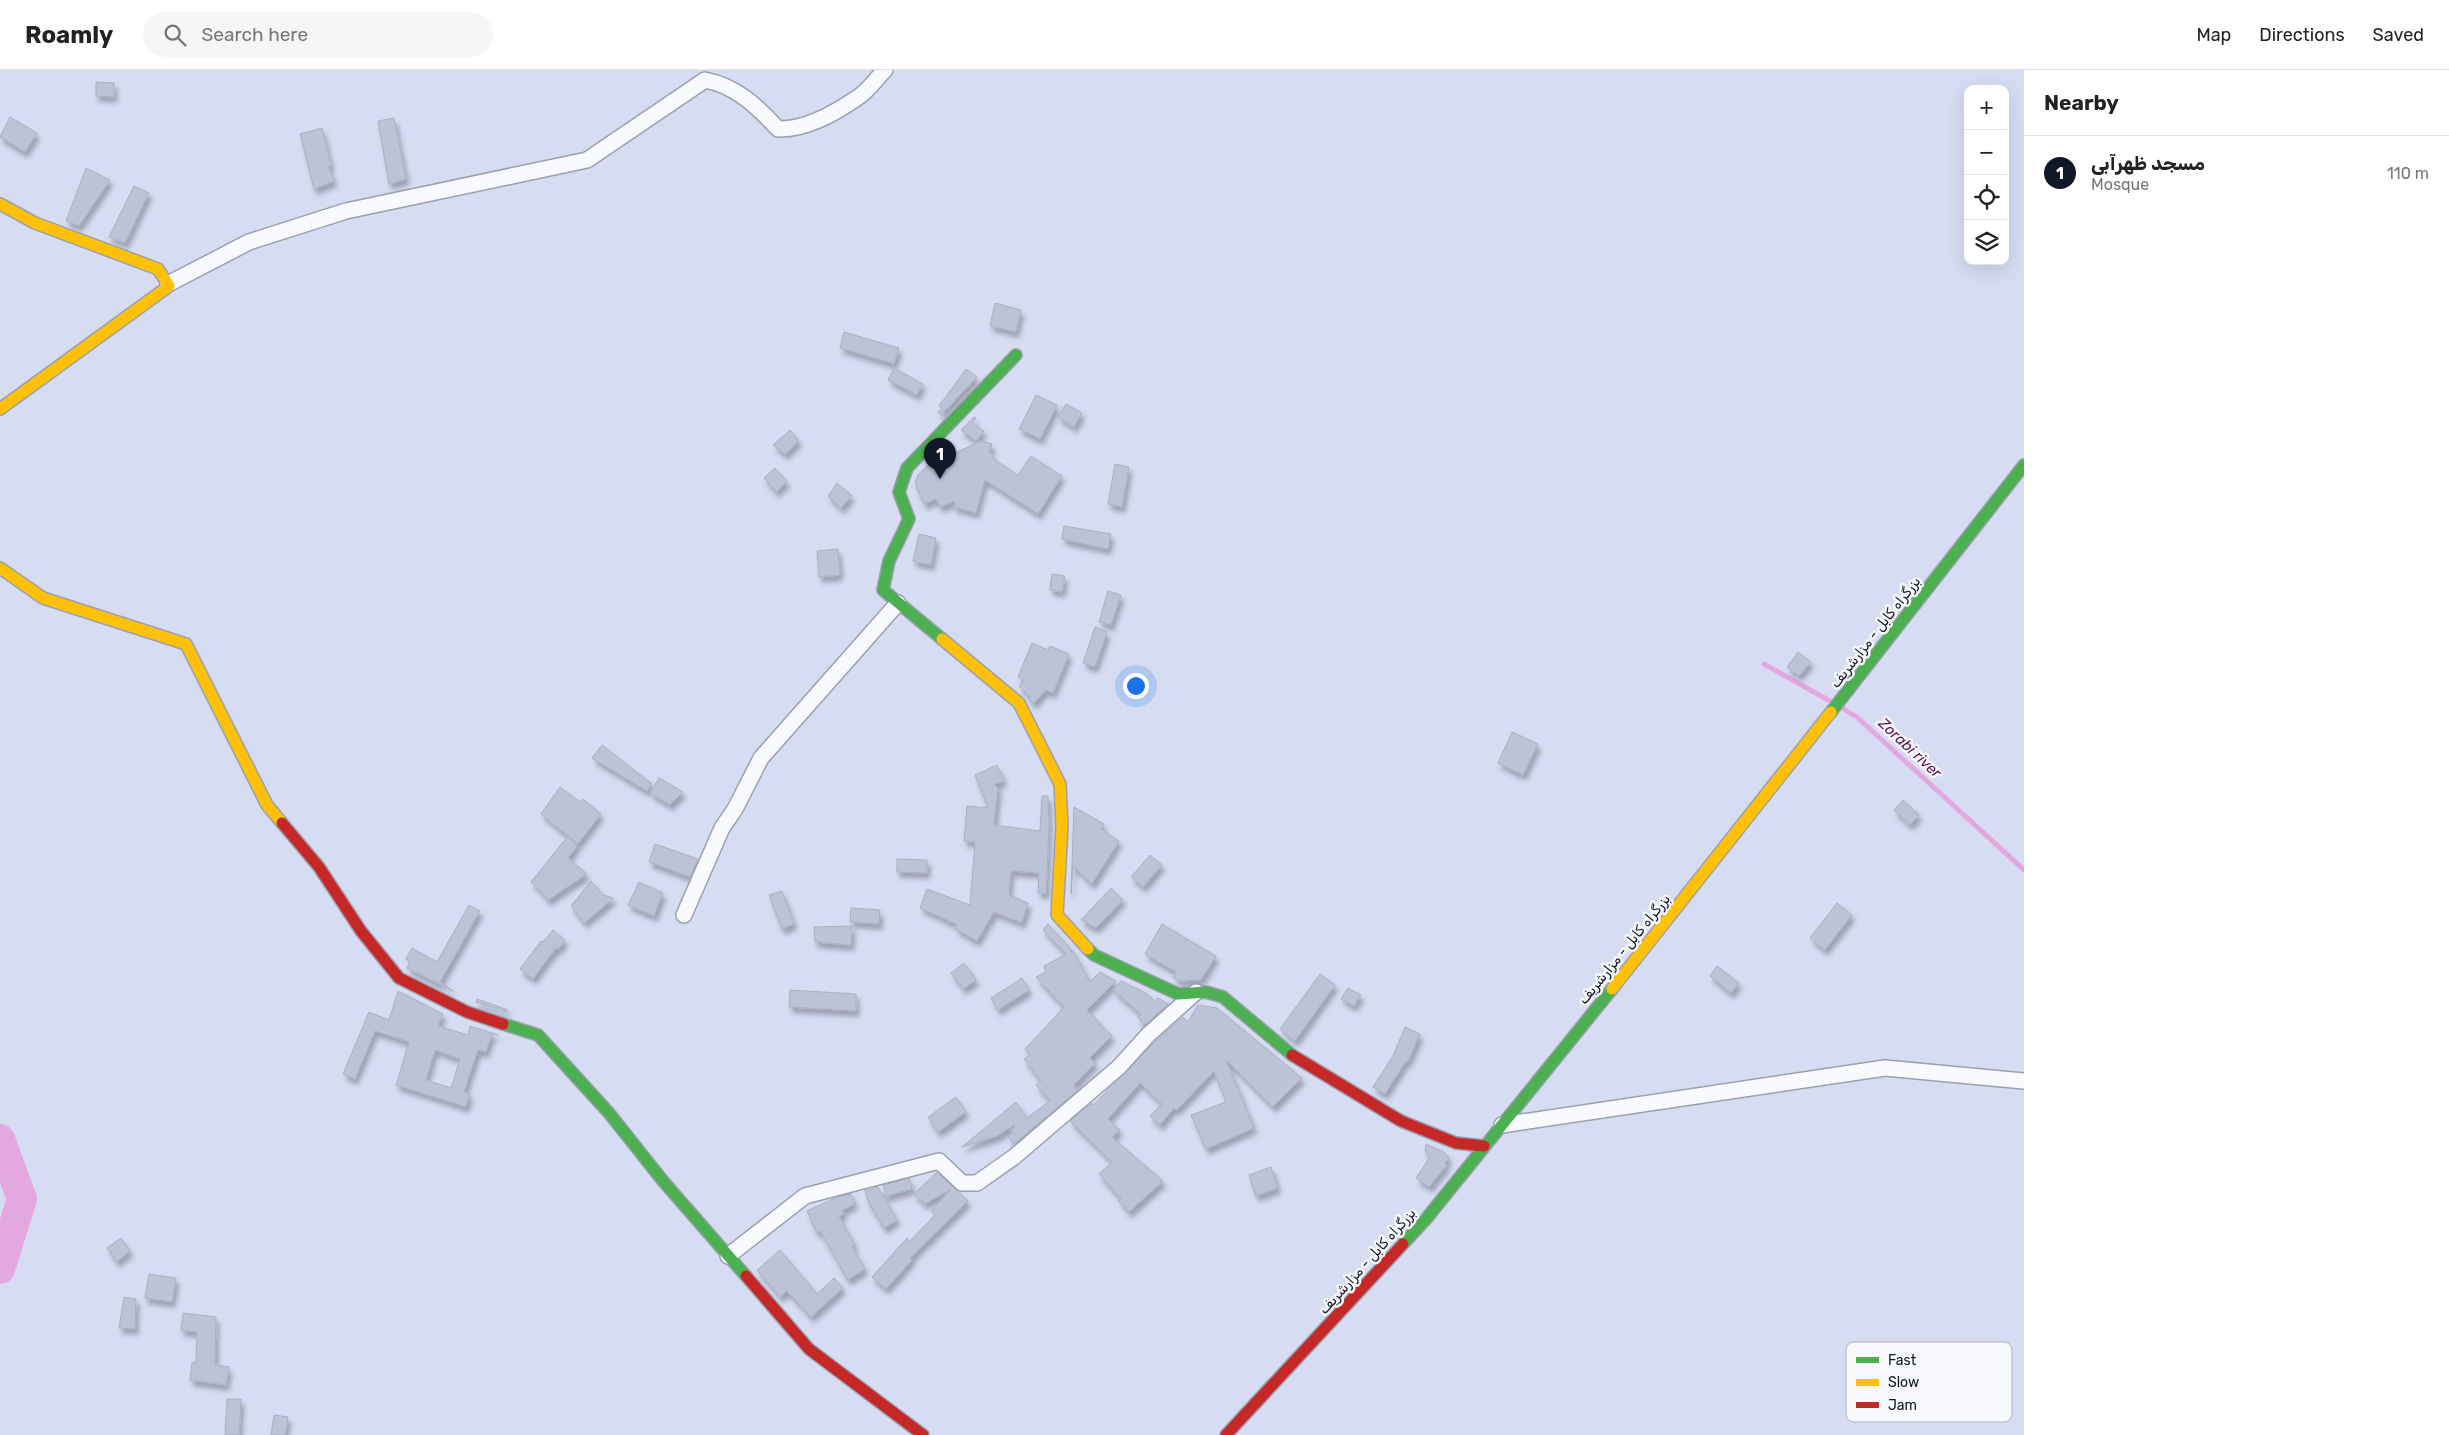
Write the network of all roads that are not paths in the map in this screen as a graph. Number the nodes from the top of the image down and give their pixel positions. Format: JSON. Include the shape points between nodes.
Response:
{"nodes":[{"id":1,"x":885,"y":70,"type":"edge"},
{"id":2,"x":0,"y":204,"type":"edge"},
{"id":3,"x":168,"y":284,"type":"junction"},
{"id":4,"x":1016,"y":355,"type":"dead end"},
{"id":5,"x":0,"y":409,"type":"edge"},
{"id":6,"x":2024,"y":465,"type":"edge"},
{"id":7,"x":0,"y":568,"type":"edge"},
{"id":8,"x":898,"y":603,"type":"junction"},
{"id":9,"x":684,"y":915,"type":"dead end"},
{"id":10,"x":1196,"y":992,"type":"junction"},
{"id":11,"x":2024,"y":1082,"type":"edge"},
{"id":12,"x":1501,"y":1125,"type":"junction"},
{"id":13,"x":1484,"y":1146,"type":"junction"},
{"id":14,"x":728,"y":1256,"type":"junction"},
{"id":15,"x":923,"y":1435,"type":"edge"},
{"id":16,"x":1226,"y":1435,"type":"edge"}],
"edges":[{"from":1,"to":3,"type":"street","via":[[859,97],[819,120],[789,129],[778,128],[731,87],[705,80],[587,160],[346,211],[249,242]]},
{"from":2,"to":3,"type":"main road","via":[[35,224],[158,269]]},
{"from":3,"to":5,"type":"main road","via":[[170,286]]},
{"from":4,"to":8,"type":"main road","via":[[907,468],[900,492],[909,519],[889,561],[883,590]]},
{"from":6,"to":12,"type":"main road","name":"بزرگراه کابل - مزارشریف","via":[[1725,848]]},
{"from":7,"to":14,"type":"main road","via":[[43,598],[186,644],[268,805],[319,867],[361,931],[399,978],[467,1012],[538,1035],[609,1113]]},
{"from":8,"to":9,"type":"street","via":[[761,758],[722,828]]},
{"from":8,"to":10,"type":"main road","via":[[1019,704],[1060,784],[1062,826],[1057,915],[1094,955],[1178,994]]},
{"from":10,"to":13,"type":"main road","via":[[1223,997],[1291,1054],[1401,1121],[1456,1143]]},
{"from":10,"to":14,"type":"street","via":[[1119,1067],[1014,1157],[977,1183],[962,1183],[939,1160],[805,1196]]},
{"from":11,"to":12,"type":"street","via":[[1885,1068]]},
{"from":12,"to":13,"type":"main road","name":"بزرگراه کابل - مزارشریف"},
{"from":13,"to":16,"type":"main road","name":"بزرگراه کابل - مزارشریف","via":[[1426,1219]]},
{"from":14,"to":15,"type":"main road","via":[[809,1349]]}]}
